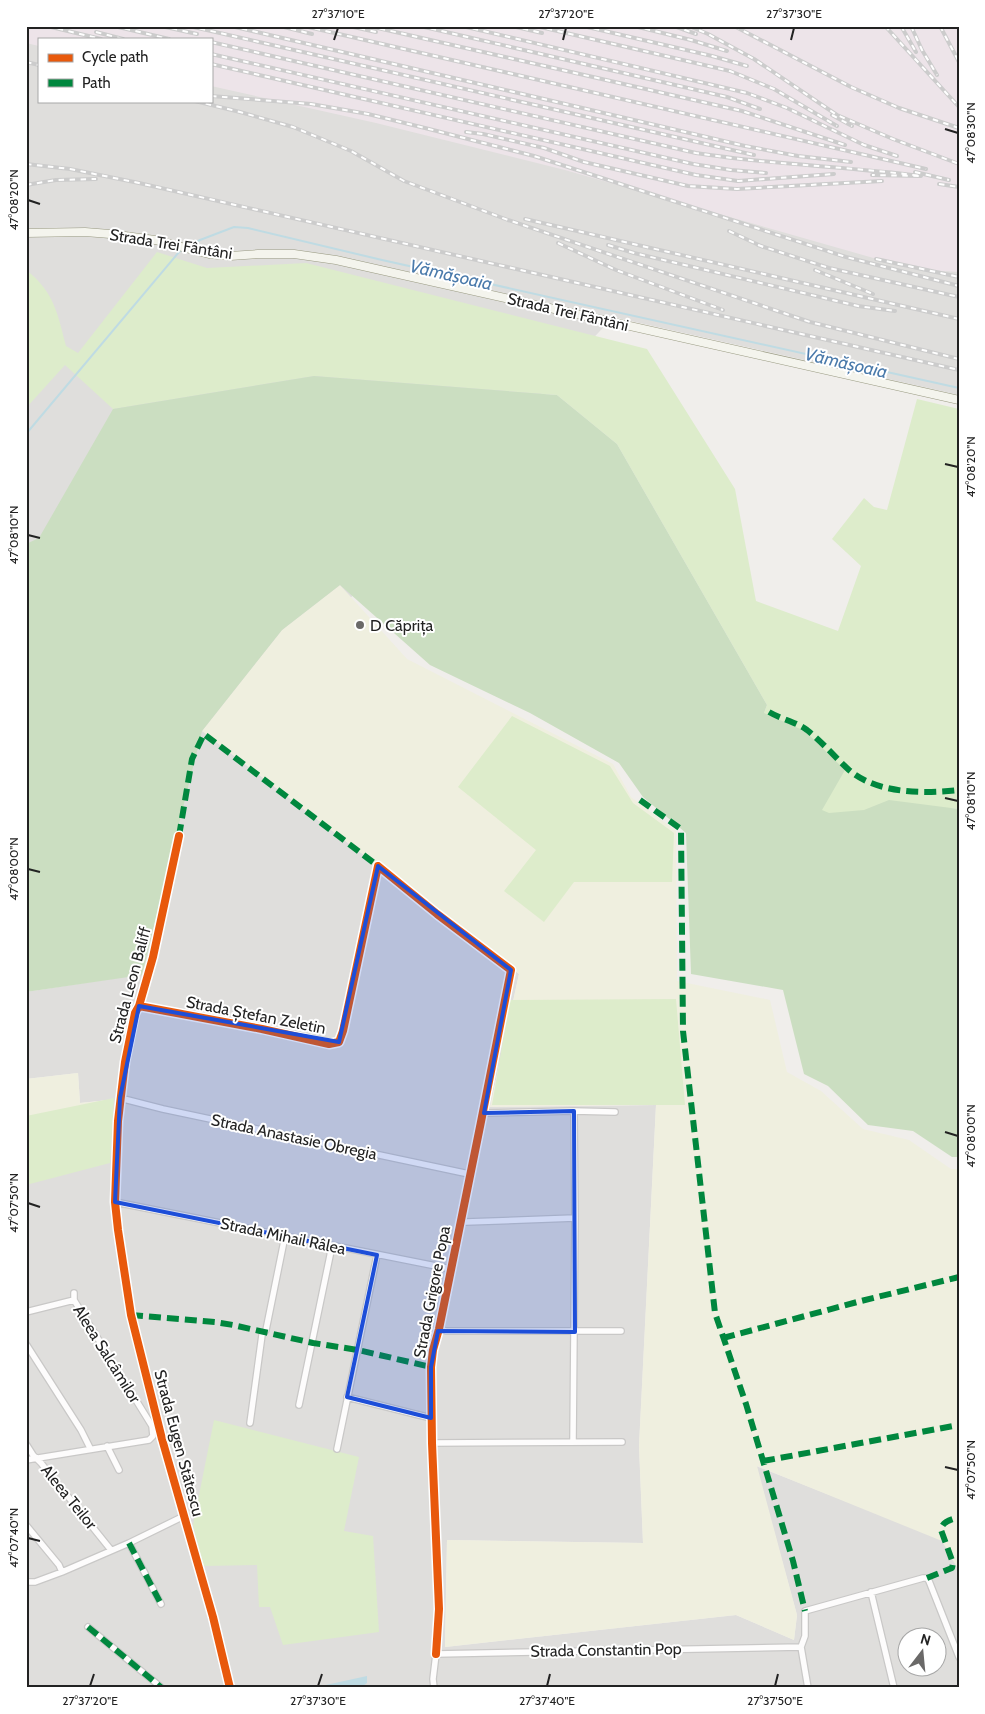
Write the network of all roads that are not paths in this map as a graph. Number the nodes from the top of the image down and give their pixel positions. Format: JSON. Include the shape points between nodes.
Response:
{"nodes":[{"id":1,"x":26,"y":232,"type":"edge"},
{"id":2,"x":959,"y":400,"type":"edge"},
{"id":3,"x":179,"y":836,"type":"dead end"},
{"id":4,"x":511,"y":970,"type":"joint"},
{"id":5,"x":139,"y":1006,"type":"junction"},
{"id":6,"x":120,"y":1098,"type":"junction"},
{"id":7,"x":574,"y":1111,"type":"junction"},
{"id":8,"x":615,"y":1112,"type":"dead end"},
{"id":9,"x":484,"y":1113,"type":"junction"},
{"id":10,"x":469,"y":1174,"type":"junction"},
{"id":11,"x":114,"y":1202,"type":"junction"},
{"id":12,"x":575,"y":1218,"type":"junction"},
{"id":13,"x":461,"y":1220,"type":"junction"},
{"id":14,"x":285,"y":1236,"type":"junction"},
{"id":15,"x":332,"y":1246,"type":"junction"},
{"id":16,"x":377,"y":1255,"type":"junction"},
{"id":17,"x":451,"y":1270,"type":"junction"},
{"id":18,"x":26,"y":1312,"type":"edge"},
{"id":19,"x":439,"y":1329,"type":"junction"},
{"id":20,"x":621,"y":1331,"type":"dead end"},
{"id":21,"x":575,"y":1332,"type":"junction"},
{"id":22,"x":26,"y":1344,"type":"edge"},
{"id":23,"x":347,"y":1398,"type":"junction"},
{"id":24,"x":299,"y":1405,"type":"dead end"},
{"id":25,"x":431,"y":1418,"type":"junction"},
{"id":26,"x":250,"y":1423,"type":"dead end"},
{"id":27,"x":573,"y":1442,"type":"junction"},
{"id":28,"x":622,"y":1442,"type":"dead end"},
{"id":29,"x":432,"y":1443,"type":"junction"},
{"id":30,"x":26,"y":1444,"type":"edge"},
{"id":31,"x":107,"y":1446,"type":"junction"},
{"id":32,"x":90,"y":1448,"type":"junction"},
{"id":33,"x":337,"y":1449,"type":"dead end"},
{"id":34,"x":37,"y":1458,"type":"junction"},
{"id":35,"x":26,"y":1460,"type":"edge"},
{"id":36,"x":118,"y":1470,"type":"dead end"},
{"id":37,"x":184,"y":1516,"type":"junction"},
{"id":38,"x":26,"y":1525,"type":"edge"},
{"id":39,"x":128,"y":1543,"type":"junction"},
{"id":40,"x":111,"y":1550,"type":"junction"},
{"id":41,"x":62,"y":1572,"type":"junction"},
{"id":42,"x":26,"y":1582,"type":"edge"},
{"id":43,"x":871,"y":1592,"type":"junction"},
{"id":44,"x":161,"y":1604,"type":"dead end"},
{"id":45,"x":88,"y":1627,"type":"dead end"},
{"id":46,"x":801,"y":1647,"type":"junction"},
{"id":47,"x":436,"y":1654,"type":"junction"},
{"id":48,"x":959,"y":1657,"type":"edge"},
{"id":49,"x":162,"y":1688,"type":"edge"},
{"id":50,"x":230,"y":1688,"type":"edge"},
{"id":51,"x":434,"y":1688,"type":"edge"},
{"id":52,"x":808,"y":1688,"type":"edge"},
{"id":53,"x":894,"y":1688,"type":"edge"}],
"edges":[{"from":1,"to":2,"type":"main road","name":"Strada Trei Fântâni","via":[[110,234],[138,237],[209,254],[286,254],[336,260]]},
{"from":3,"to":5,"type":"street","name":"Strada Leon Baliff"},
{"from":4,"to":5,"type":"street","name":"Strada Ștefan Zeletin","via":[[378,866],[339,1042],[329,1044]]},
{"from":4,"to":9,"type":"street","name":"Strada Grigore Popa"},
{"from":5,"to":6,"type":"street","name":"Strada Leon Baliff","via":[[130,1034]]},
{"from":6,"to":10,"type":"street","name":"Strada Anastasie Obregia"},
{"from":6,"to":11,"type":"street","name":"Strada Leon Baliff"},
{"from":7,"to":8,"type":"street"},
{"from":7,"to":9,"type":"street"},
{"from":7,"to":12,"type":"street"},
{"from":9,"to":10,"type":"street","name":"Strada Grigore Popa"},
{"from":10,"to":13,"type":"street","name":"Strada Grigore Popa"},
{"from":11,"to":14,"type":"street","name":"Strada Mihail Râlea"},
{"from":11,"to":37,"type":"street","name":"Strada Eugen Stătescu","via":[[131,1315]]},
{"from":12,"to":13,"type":"street"},
{"from":12,"to":21,"type":"street"},
{"from":13,"to":17,"type":"street","name":"Strada Grigore Popa"},
{"from":14,"to":15,"type":"street","name":"Strada Mihail Râlea"},
{"from":14,"to":26,"type":"street","via":[[266,1330],[262,1335]]},
{"from":15,"to":16,"type":"street","name":"Strada Mihail Râlea"},
{"from":15,"to":24,"type":"street"},
{"from":16,"to":17,"type":"street","name":"Strada Mihail Râlea"},
{"from":16,"to":23,"type":"street"},
{"from":17,"to":19,"type":"street","name":"Strada Grigore Popa"},
{"from":18,"to":31,"type":"street","name":"Aleea Salcâmilor","via":[[74,1296],[152,1426],[153,1436],[149,1440]]},
{"from":19,"to":21,"type":"street"},
{"from":19,"to":25,"type":"street","name":"Strada Grigore Popa","via":[[431,1367]]},
{"from":20,"to":21,"type":"street"},
{"from":21,"to":27,"type":"street"},
{"from":22,"to":32,"type":"street"},
{"from":23,"to":25,"type":"street"},
{"from":23,"to":33,"type":"street"},
{"from":25,"to":29,"type":"street","name":"Strada Grigore Popa"},
{"from":27,"to":28,"type":"street"},
{"from":27,"to":29,"type":"street"},
{"from":29,"to":47,"type":"street","name":"Strada Grigore Popa","via":[[439,1609]]},
{"from":30,"to":34,"type":"street","name":"Aleea Teilor"},
{"from":31,"to":32,"type":"street"},
{"from":31,"to":36,"type":"street"},
{"from":32,"to":34,"type":"street"},
{"from":34,"to":35,"type":"street"},
{"from":34,"to":40,"type":"street","name":"Aleea Teilor"},
{"from":37,"to":39,"type":"street"},
{"from":37,"to":50,"type":"street","name":"Strada Eugen Stătescu","via":[[214,1618]]},
{"from":38,"to":41,"type":"street"},
{"from":39,"to":40,"type":"street"},
{"from":39,"to":44,"type":"street"},
{"from":40,"to":41,"type":"street"},
{"from":41,"to":42,"type":"street"},
{"from":43,"to":46,"type":"street","via":[[805,1611],[805,1636]]},
{"from":43,"to":48,"type":"street","via":[[927,1578]]},
{"from":43,"to":53,"type":"street"},
{"from":45,"to":49,"type":"street"},
{"from":46,"to":47,"type":"street","name":"Strada Constantin Pop"},
{"from":46,"to":52,"type":"street"},
{"from":47,"to":51,"type":"street"}]}
